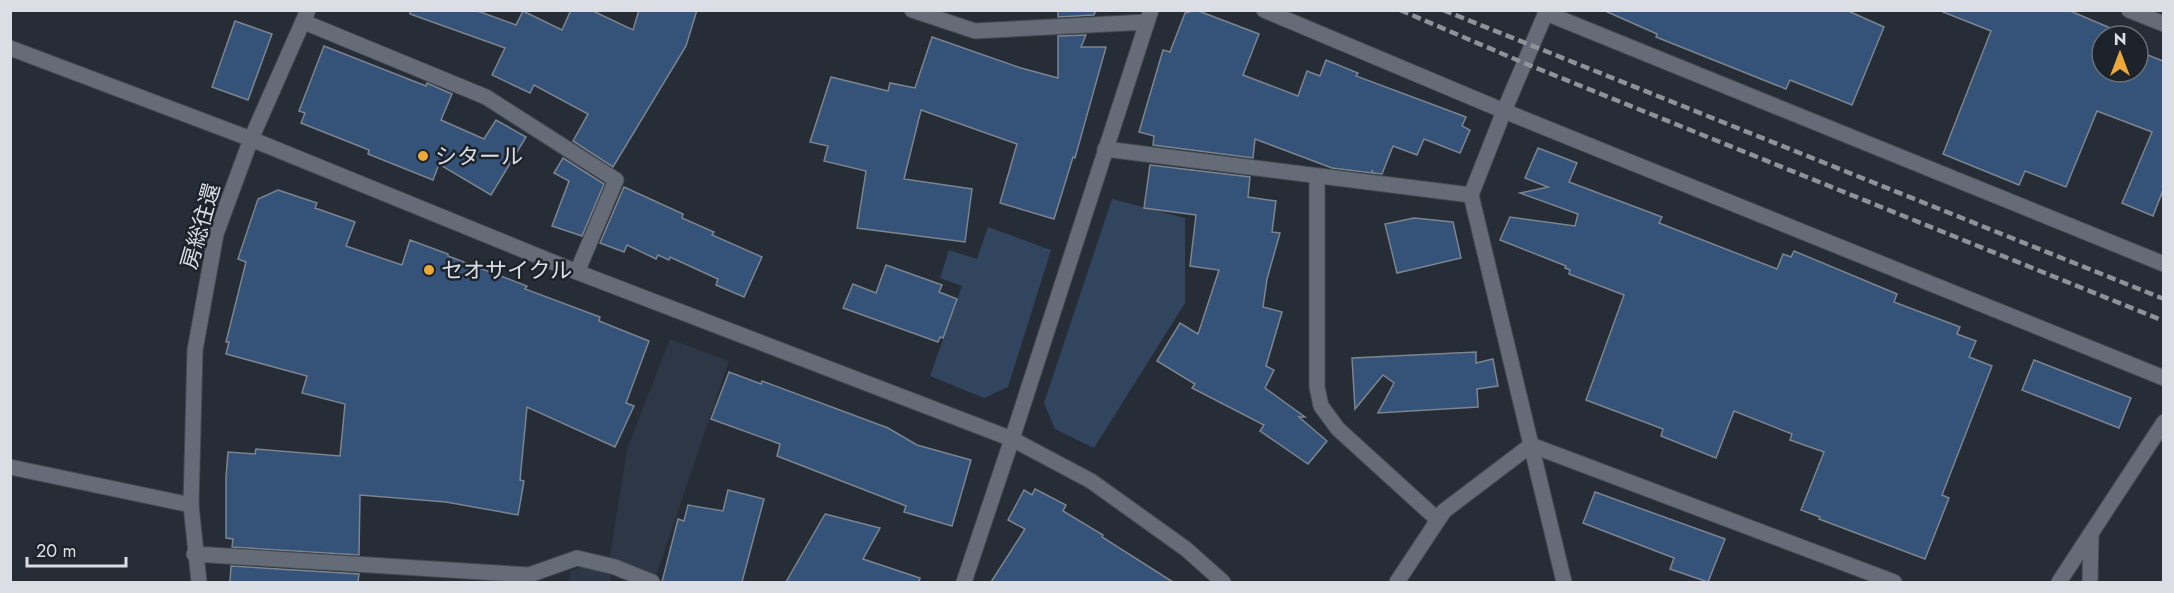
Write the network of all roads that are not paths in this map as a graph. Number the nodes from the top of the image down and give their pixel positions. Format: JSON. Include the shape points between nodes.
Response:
{"nodes":[{"id":1,"x":912,"y":10,"type":"edge"},
{"id":2,"x":1264,"y":10,"type":"edge"},
{"id":3,"x":2129,"y":10,"type":"edge"},
{"id":4,"x":1547,"y":12,"type":"edge"},
{"id":5,"x":306,"y":16,"type":"edge"},
{"id":6,"x":1149,"y":16,"type":"edge"},
{"id":7,"x":2163,"y":24,"type":"edge"},
{"id":8,"x":10,"y":48,"type":"edge"},
{"id":9,"x":1504,"y":111,"type":"junction"},
{"id":10,"x":251,"y":140,"type":"junction"},
{"id":11,"x":1105,"y":149,"type":"junction"},
{"id":12,"x":1317,"y":177,"type":"junction"},
{"id":13,"x":1471,"y":195,"type":"junction"},
{"id":14,"x":2163,"y":264,"type":"edge"},
{"id":15,"x":577,"y":272,"type":"junction"},
{"id":16,"x":2163,"y":378,"type":"edge"},
{"id":17,"x":2163,"y":422,"type":"edge"},
{"id":18,"x":1012,"y":439,"type":"junction"},
{"id":19,"x":1531,"y":445,"type":"junction"},
{"id":20,"x":10,"y":467,"type":"edge"},
{"id":21,"x":191,"y":505,"type":"junction"},
{"id":22,"x":1438,"y":520,"type":"junction"},
{"id":23,"x":2091,"y":536,"type":"junction"},
{"id":24,"x":194,"y":554,"type":"junction"},
{"id":25,"x":199,"y":582,"type":"edge"},
{"id":26,"x":652,"y":582,"type":"edge"},
{"id":27,"x":964,"y":582,"type":"edge"},
{"id":28,"x":1223,"y":582,"type":"edge"},
{"id":29,"x":1397,"y":582,"type":"edge"},
{"id":30,"x":1564,"y":582,"type":"edge"},
{"id":31,"x":1894,"y":582,"type":"edge"},
{"id":32,"x":2059,"y":582,"type":"edge"},
{"id":33,"x":2090,"y":582,"type":"edge"}],
"edges":[{"from":1,"to":6,"type":"street","via":[[975,31]]},
{"from":2,"to":9,"type":"street"},
{"from":3,"to":7,"type":"street"},
{"from":4,"to":9,"type":"street"},
{"from":4,"to":14,"type":"street"},
{"from":5,"to":10,"type":"street","name":"房総往還"},
{"from":5,"to":15,"type":"street","via":[[486,98],[616,180]]},
{"from":6,"to":11,"type":"street"},
{"from":8,"to":10,"type":"street"},
{"from":9,"to":13,"type":"street"},
{"from":9,"to":16,"type":"street"},
{"from":10,"to":15,"type":"street"},
{"from":10,"to":21,"type":"street","name":"房総往還","via":[[216,234],[195,350]]},
{"from":11,"to":12,"type":"street"},
{"from":11,"to":18,"type":"street"},
{"from":12,"to":13,"type":"street"},
{"from":12,"to":22,"type":"street","via":[[1317,387],[1321,406],[1338,429]]},
{"from":13,"to":19,"type":"street"},
{"from":15,"to":18,"type":"street"},
{"from":17,"to":23,"type":"street"},
{"from":18,"to":27,"type":"street"},
{"from":18,"to":28,"type":"street","via":[[1091,480],[1186,549]]},
{"from":19,"to":22,"type":"street","via":[[1444,511]]},
{"from":19,"to":30,"type":"street"},
{"from":19,"to":31,"type":"street"},
{"from":20,"to":21,"type":"street"},
{"from":21,"to":24,"type":"street","name":"房総往還"},
{"from":22,"to":29,"type":"street"},
{"from":23,"to":32,"type":"street"},
{"from":23,"to":33,"type":"street"},
{"from":24,"to":25,"type":"street","name":"房総往還"},
{"from":24,"to":26,"type":"street","via":[[529,575],[577,558],[615,567]]}]}
